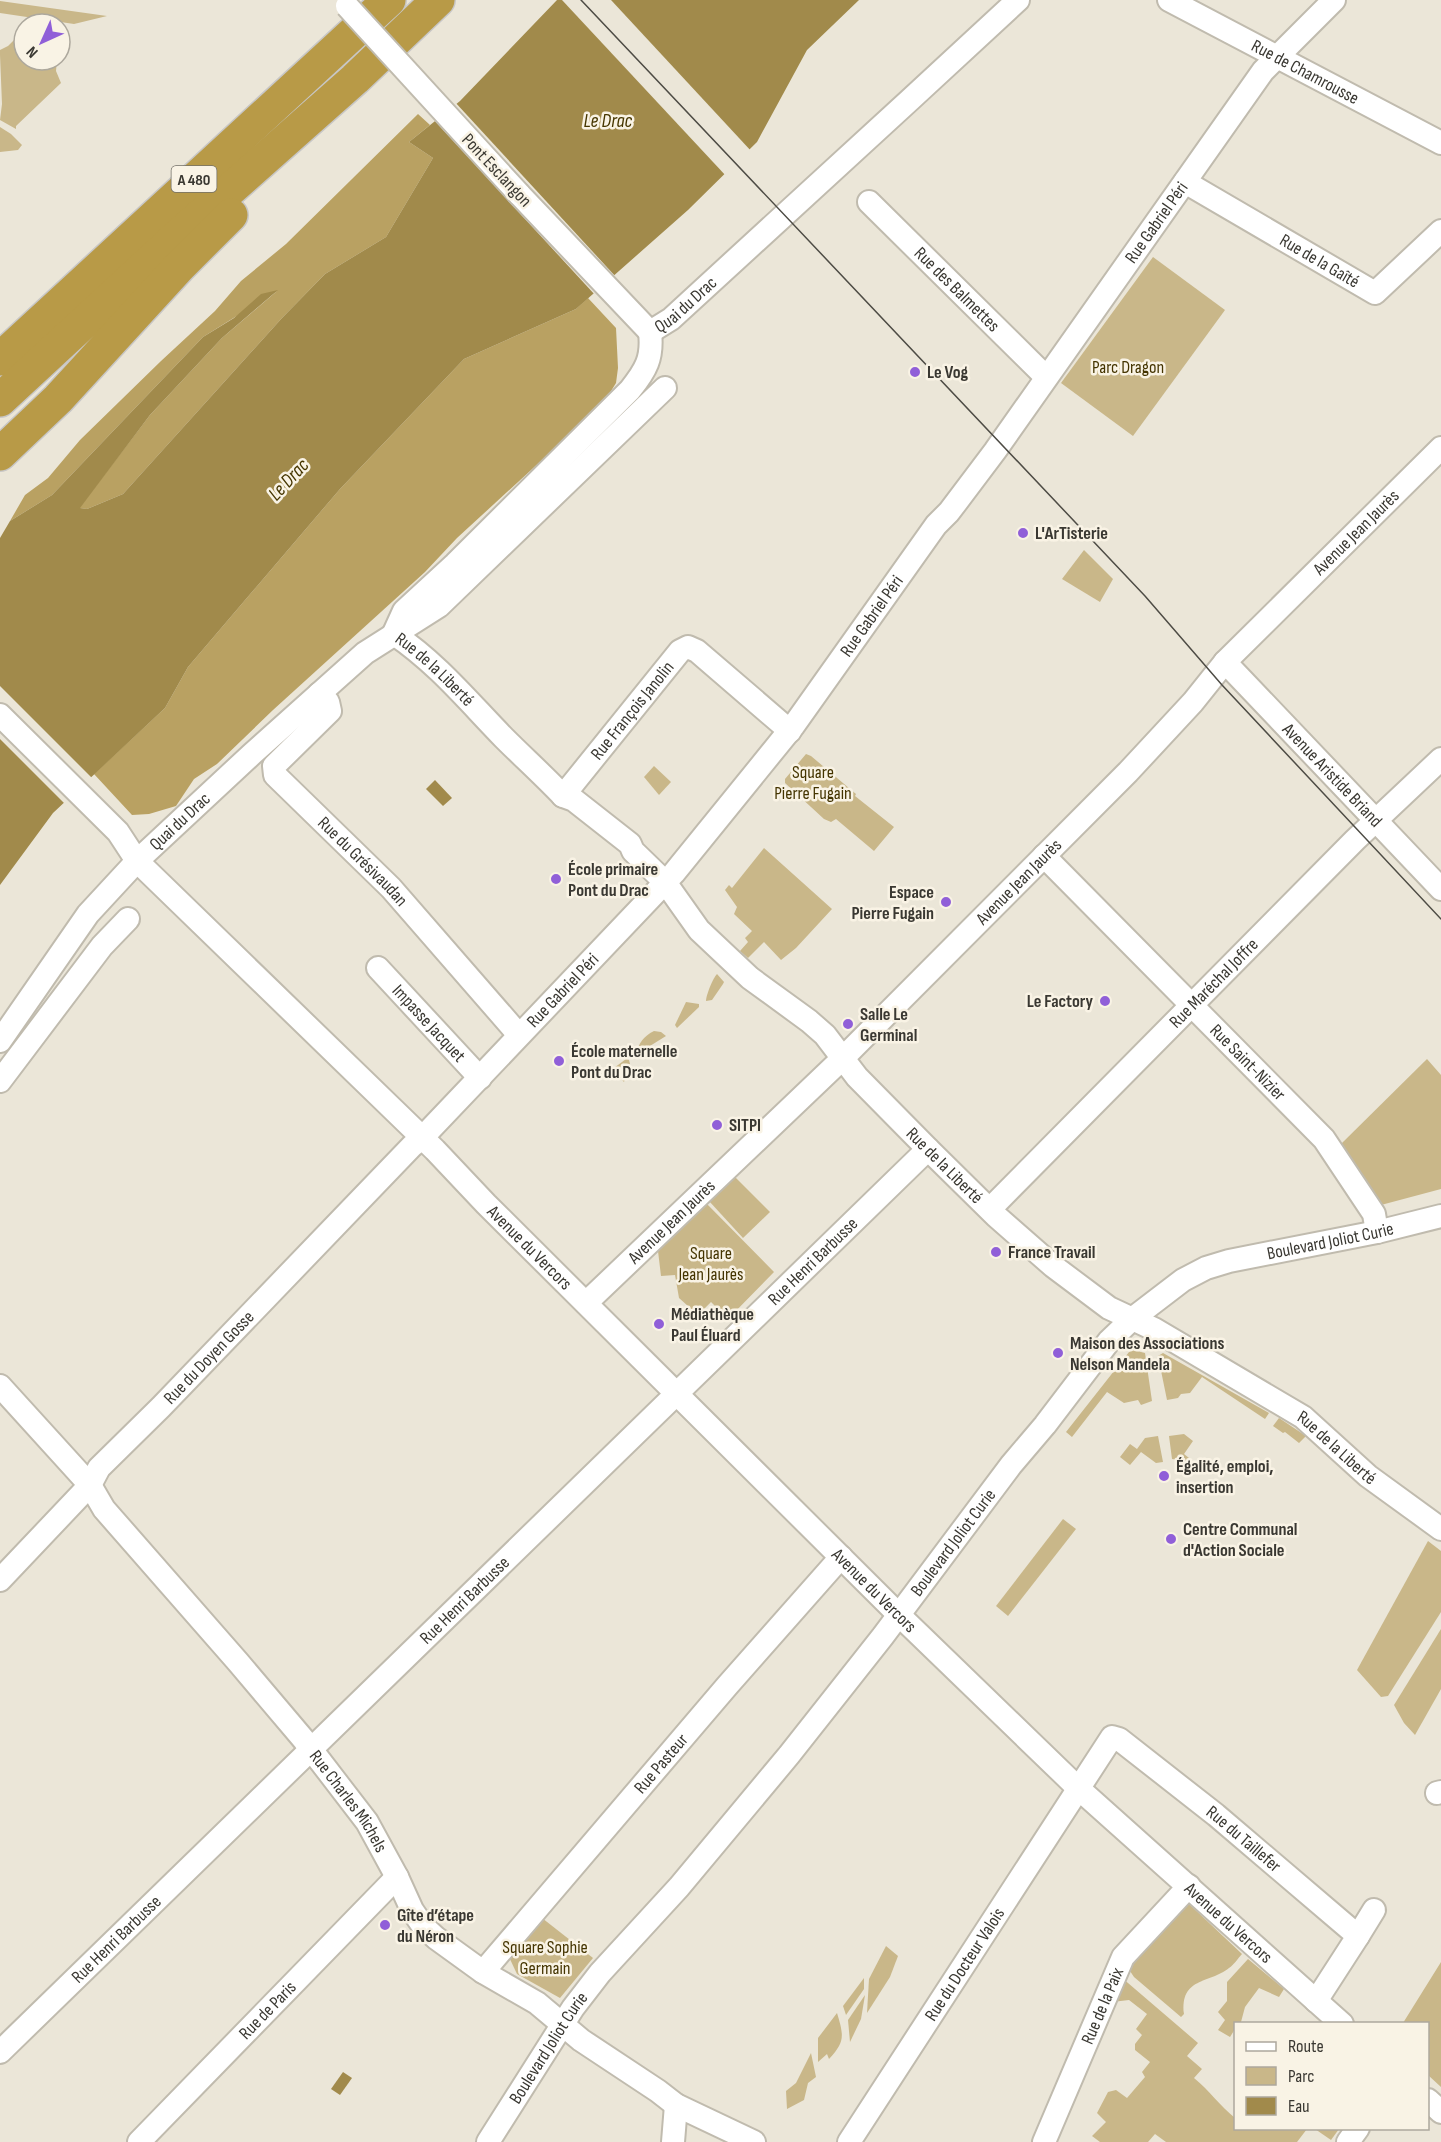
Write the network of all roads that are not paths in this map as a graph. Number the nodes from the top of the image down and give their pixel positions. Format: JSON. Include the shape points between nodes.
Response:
{"nodes":[{"id":1,"x":389,"y":0,"type":"edge"},
{"id":2,"x":438,"y":0,"type":"edge"},
{"id":3,"x":1018,"y":0,"type":"edge"},
{"id":4,"x":1169,"y":0,"type":"edge"},
{"id":5,"x":1334,"y":0,"type":"edge"},
{"id":6,"x":342,"y":2,"type":"edge"},
{"id":7,"x":1278,"y":58,"type":"junction"},
{"id":8,"x":355,"y":79,"type":"junction"},
{"id":9,"x":1441,"y":143,"type":"edge"},
{"id":10,"x":1185,"y":182,"type":"junction"},
{"id":11,"x":869,"y":202,"type":"dead end"},
{"id":12,"x":1441,"y":231,"type":"edge"},
{"id":13,"x":650,"y":332,"type":"junction"},
{"id":14,"x":0,"y":358,"type":"edge"},
{"id":15,"x":1046,"y":377,"type":"junction"},
{"id":16,"x":665,"y":388,"type":"dead end"},
{"id":17,"x":0,"y":400,"type":"edge"},
{"id":18,"x":1441,"y":448,"type":"edge"},
{"id":19,"x":0,"y":454,"type":"edge"},
{"id":20,"x":394,"y":634,"type":"junction"},
{"id":21,"x":1225,"y":662,"type":"junction"},
{"id":22,"x":319,"y":694,"type":"junction"},
{"id":23,"x":0,"y":715,"type":"edge"},
{"id":24,"x":790,"y":731,"type":"junction"},
{"id":25,"x":1441,"y":759,"type":"edge"},
{"id":26,"x":563,"y":796,"type":"junction"},
{"id":27,"x":1375,"y":821,"type":"junction"},
{"id":28,"x":1044,"y":856,"type":"junction"},
{"id":29,"x":137,"y":861,"type":"junction"},
{"id":30,"x":665,"y":882,"type":"junction"},
{"id":31,"x":1441,"y":888,"type":"edge"},
{"id":32,"x":128,"y":919,"type":"dead end"},
{"id":33,"x":378,"y":968,"type":"dead end"},
{"id":34,"x":1193,"y":1004,"type":"junction"},
{"id":35,"x":519,"y":1035,"type":"junction"},
{"id":36,"x":0,"y":1041,"type":"edge"},
{"id":37,"x":843,"y":1058,"type":"junction"},
{"id":38,"x":480,"y":1078,"type":"junction"},
{"id":39,"x":0,"y":1081,"type":"edge"},
{"id":40,"x":422,"y":1138,"type":"junction"},
{"id":41,"x":928,"y":1149,"type":"junction"},
{"id":42,"x":990,"y":1209,"type":"junction"},
{"id":43,"x":1441,"y":1216,"type":"edge"},
{"id":44,"x":1377,"y":1232,"type":"junction"},
{"id":45,"x":586,"y":1303,"type":"junction"},
{"id":46,"x":1132,"y":1319,"type":"junction"},
{"id":47,"x":0,"y":1386,"type":"edge"},
{"id":48,"x":677,"y":1393,"type":"junction"},
{"id":49,"x":90,"y":1485,"type":"junction"},
{"id":50,"x":1441,"y":1529,"type":"edge"},
{"id":51,"x":841,"y":1557,"type":"junction"},
{"id":52,"x":0,"y":1580,"type":"edge"},
{"id":53,"x":899,"y":1615,"type":"junction"},
{"id":54,"x":311,"y":1749,"type":"junction"},
{"id":55,"x":1078,"y":1788,"type":"junction"},
{"id":56,"x":397,"y":1877,"type":"junction"},
{"id":57,"x":1189,"y":1886,"type":"junction"},
{"id":58,"x":1374,"y":1910,"type":"dead end"},
{"id":59,"x":1358,"y":1936,"type":"junction"},
{"id":60,"x":483,"y":1972,"type":"junction"},
{"id":61,"x":1316,"y":2001,"type":"junction"},
{"id":62,"x":1340,"y":2022,"type":"edge"},
{"id":63,"x":562,"y":2025,"type":"junction"},
{"id":64,"x":0,"y":2052,"type":"edge"},
{"id":65,"x":1429,"y":2101,"type":"edge"},
{"id":66,"x":676,"y":2105,"type":"junction"},
{"id":67,"x":1441,"y":2112,"type":"edge"},
{"id":68,"x":139,"y":2142,"type":"edge"},
{"id":69,"x":488,"y":2142,"type":"edge"},
{"id":70,"x":673,"y":2142,"type":"edge"},
{"id":71,"x":754,"y":2142,"type":"edge"},
{"id":72,"x":849,"y":2142,"type":"edge"},
{"id":73,"x":1044,"y":2142,"type":"edge"}],
"edges":[{"from":1,"to":14,"type":"highway","number":"A 480"},
{"from":2,"to":8,"type":"highway","number":"A 480"},
{"from":3,"to":13,"type":"street","name":"Quai du Drac","via":[[680,311]]},
{"from":4,"to":7,"type":"street","name":"Rue de Chamrousse"},
{"from":5,"to":7,"type":"street","name":"Rue Gabriel Péri"},
{"from":6,"to":13,"type":"street","name":"Pont Esclangon","bridge":true},
{"from":7,"to":9,"type":"street","name":"Rue de Chamrousse"},
{"from":7,"to":10,"type":"street","name":"Rue Gabriel Péri","via":[[1263,71]]},
{"from":8,"to":17,"type":"highway","number":"A 480"},
{"from":8,"to":19,"type":"highway","via":[[312,135],[179,267],[58,399]]},
{"from":10,"to":12,"type":"street","name":"Rue de la Gaîté","via":[[1375,293]]},
{"from":10,"to":15,"type":"street","name":"Rue Gabriel Péri"},
{"from":11,"to":15,"type":"street","name":"Rue des Balmettes"},
{"from":13,"to":20,"type":"street","name":"Quai du Drac","via":[[649,358],[643,374],[630,390],[404,611]]},
{"from":15,"to":24,"type":"street","name":"Rue Gabriel Péri"},
{"from":16,"to":20,"type":"street","name":"Quai du Drac","via":[[438,606]]},
{"from":18,"to":21,"type":"street","name":"Avenue Jean Jaurès"},
{"from":20,"to":22,"type":"street","name":"Quai du Drac"},
{"from":20,"to":26,"type":"street","name":"Rue de la Liberté","via":[[412,659],[503,737]]},
{"from":21,"to":27,"type":"street","name":"Avenue Aristide Briand"},
{"from":21,"to":28,"type":"street","name":"Avenue Jean Jaurès","via":[[1141,758]]},
{"from":22,"to":29,"type":"street","name":"Quai du Drac"},
{"from":22,"to":35,"type":"street","name":"Rue du Grésivaudan","via":[[328,702],[330,711],[274,766],[275,775],[391,888]]},
{"from":23,"to":29,"type":"street","name":"Avenue du Vercors","via":[[117,832]]},
{"from":24,"to":26,"type":"street","name":"Rue François Janolin","via":[[688,647],[680,651]]},
{"from":24,"to":30,"type":"street","name":"Rue Gabriel Péri"},
{"from":25,"to":27,"type":"street","name":"Rue Maréchal Joffre"},
{"from":26,"to":30,"type":"street","name":"Rue de la Liberté","via":[[574,800],[630,843],[633,851]]},
{"from":27,"to":31,"type":"street","name":"Avenue Aristide Briand"},
{"from":27,"to":34,"type":"street","name":"Rue Maréchal Joffre"},
{"from":28,"to":34,"type":"street","name":"Rue Saint-Nizier"},
{"from":28,"to":37,"type":"street","name":"Avenue Jean Jaurès"},
{"from":29,"to":36,"type":"street","name":"Quai du Drac","via":[[88,914]]},
{"from":29,"to":40,"type":"street","name":"Avenue du Vercors"},
{"from":30,"to":35,"type":"street","name":"Rue Gabriel Péri"},
{"from":30,"to":37,"type":"street","name":"Rue de la Liberté","via":[[699,930],[768,993],[809,1021]]},
{"from":32,"to":39,"type":"street","via":[[102,946]]},
{"from":33,"to":38,"type":"street","name":"Impasse Jacquet"},
{"from":34,"to":42,"type":"street","name":"Rue Maréchal Joffre"},
{"from":34,"to":44,"type":"street","name":"Rue Saint-Nizier","via":[[1324,1139],[1374,1215]]},
{"from":35,"to":38,"type":"street","name":"Rue Gabriel Péri"},
{"from":37,"to":41,"type":"street","name":"Rue de la Liberté"},
{"from":37,"to":45,"type":"street","name":"Avenue Jean Jaurès"},
{"from":38,"to":40,"type":"street","name":"Rue Gabriel Péri"},
{"from":40,"to":45,"type":"street","name":"Avenue du Vercors"},
{"from":40,"to":49,"type":"street","name":"Rue du Doyen Gosse","via":[[99,1468]]},
{"from":41,"to":42,"type":"street","name":"Rue de la Liberté"},
{"from":41,"to":48,"type":"street","name":"Rue Henri Barbusse"},
{"from":42,"to":46,"type":"street","name":"Rue de la Liberté","via":[[1053,1266],[1110,1308]]},
{"from":43,"to":44,"type":"street","name":"Boulevard Joliot Curie"},
{"from":44,"to":46,"type":"street","name":"Boulevard Joliot Curie","via":[[1206,1268],[1183,1280]]},
{"from":45,"to":48,"type":"street","name":"Avenue du Vercors"},
{"from":46,"to":50,"type":"street","name":"Rue de la Liberté","via":[[1303,1417],[1368,1476]]},
{"from":46,"to":53,"type":"street","name":"Boulevard Joliot Curie","via":[[1109,1341],[1011,1465]]},
{"from":47,"to":49,"type":"street","name":"Rue Charles Michels"},
{"from":48,"to":51,"type":"street","name":"Avenue du Vercors"},
{"from":48,"to":54,"type":"street","name":"Rue Henri Barbusse"},
{"from":49,"to":52,"type":"street","name":"Rue du Doyen Gosse"},
{"from":49,"to":54,"type":"street","name":"Rue Charles Michels","via":[[104,1509]]},
{"from":51,"to":53,"type":"street","name":"Avenue du Vercors"},
{"from":51,"to":60,"type":"street","name":"Rue Pasteur"},
{"from":53,"to":55,"type":"street","name":"Avenue du Vercors"},
{"from":53,"to":63,"type":"street","name":"Boulevard Joliot Curie","via":[[789,1755],[687,1878],[600,1973]]},
{"from":54,"to":56,"type":"street","name":"Rue Charles Michels","via":[[367,1822]]},
{"from":54,"to":64,"type":"street","name":"Rue Henri Barbusse"},
{"from":55,"to":57,"type":"street","name":"Avenue du Vercors"},
{"from":55,"to":59,"type":"street","name":"Rue du Taillefer","via":[[1112,1737],[1119,1738]]},
{"from":55,"to":72,"type":"street","name":"Rue du Docteur Valois"},
{"from":56,"to":60,"type":"street","name":"Rue Charles Michels","via":[[423,1926]]},
{"from":56,"to":68,"type":"street","name":"Rue de Paris"},
{"from":57,"to":61,"type":"street","name":"Avenue du Vercors"},
{"from":57,"to":73,"type":"street","name":"Rue de la Paix","via":[[1123,1958]]},
{"from":58,"to":59,"type":"street"},
{"from":59,"to":61,"type":"street"},
{"from":60,"to":63,"type":"street","name":"Rue Charles Michels","via":[[537,2003]]},
{"from":61,"to":62,"type":"street","name":"Avenue du Vercors"},
{"from":63,"to":66,"type":"street","name":"Rue Charles Michels"},
{"from":63,"to":69,"type":"street","name":"Boulevard Joliot Curie"},
{"from":65,"to":67,"type":"street"},
{"from":66,"to":70,"type":"street"},
{"from":66,"to":71,"type":"street","name":"Rue Charles Michels"}]}
